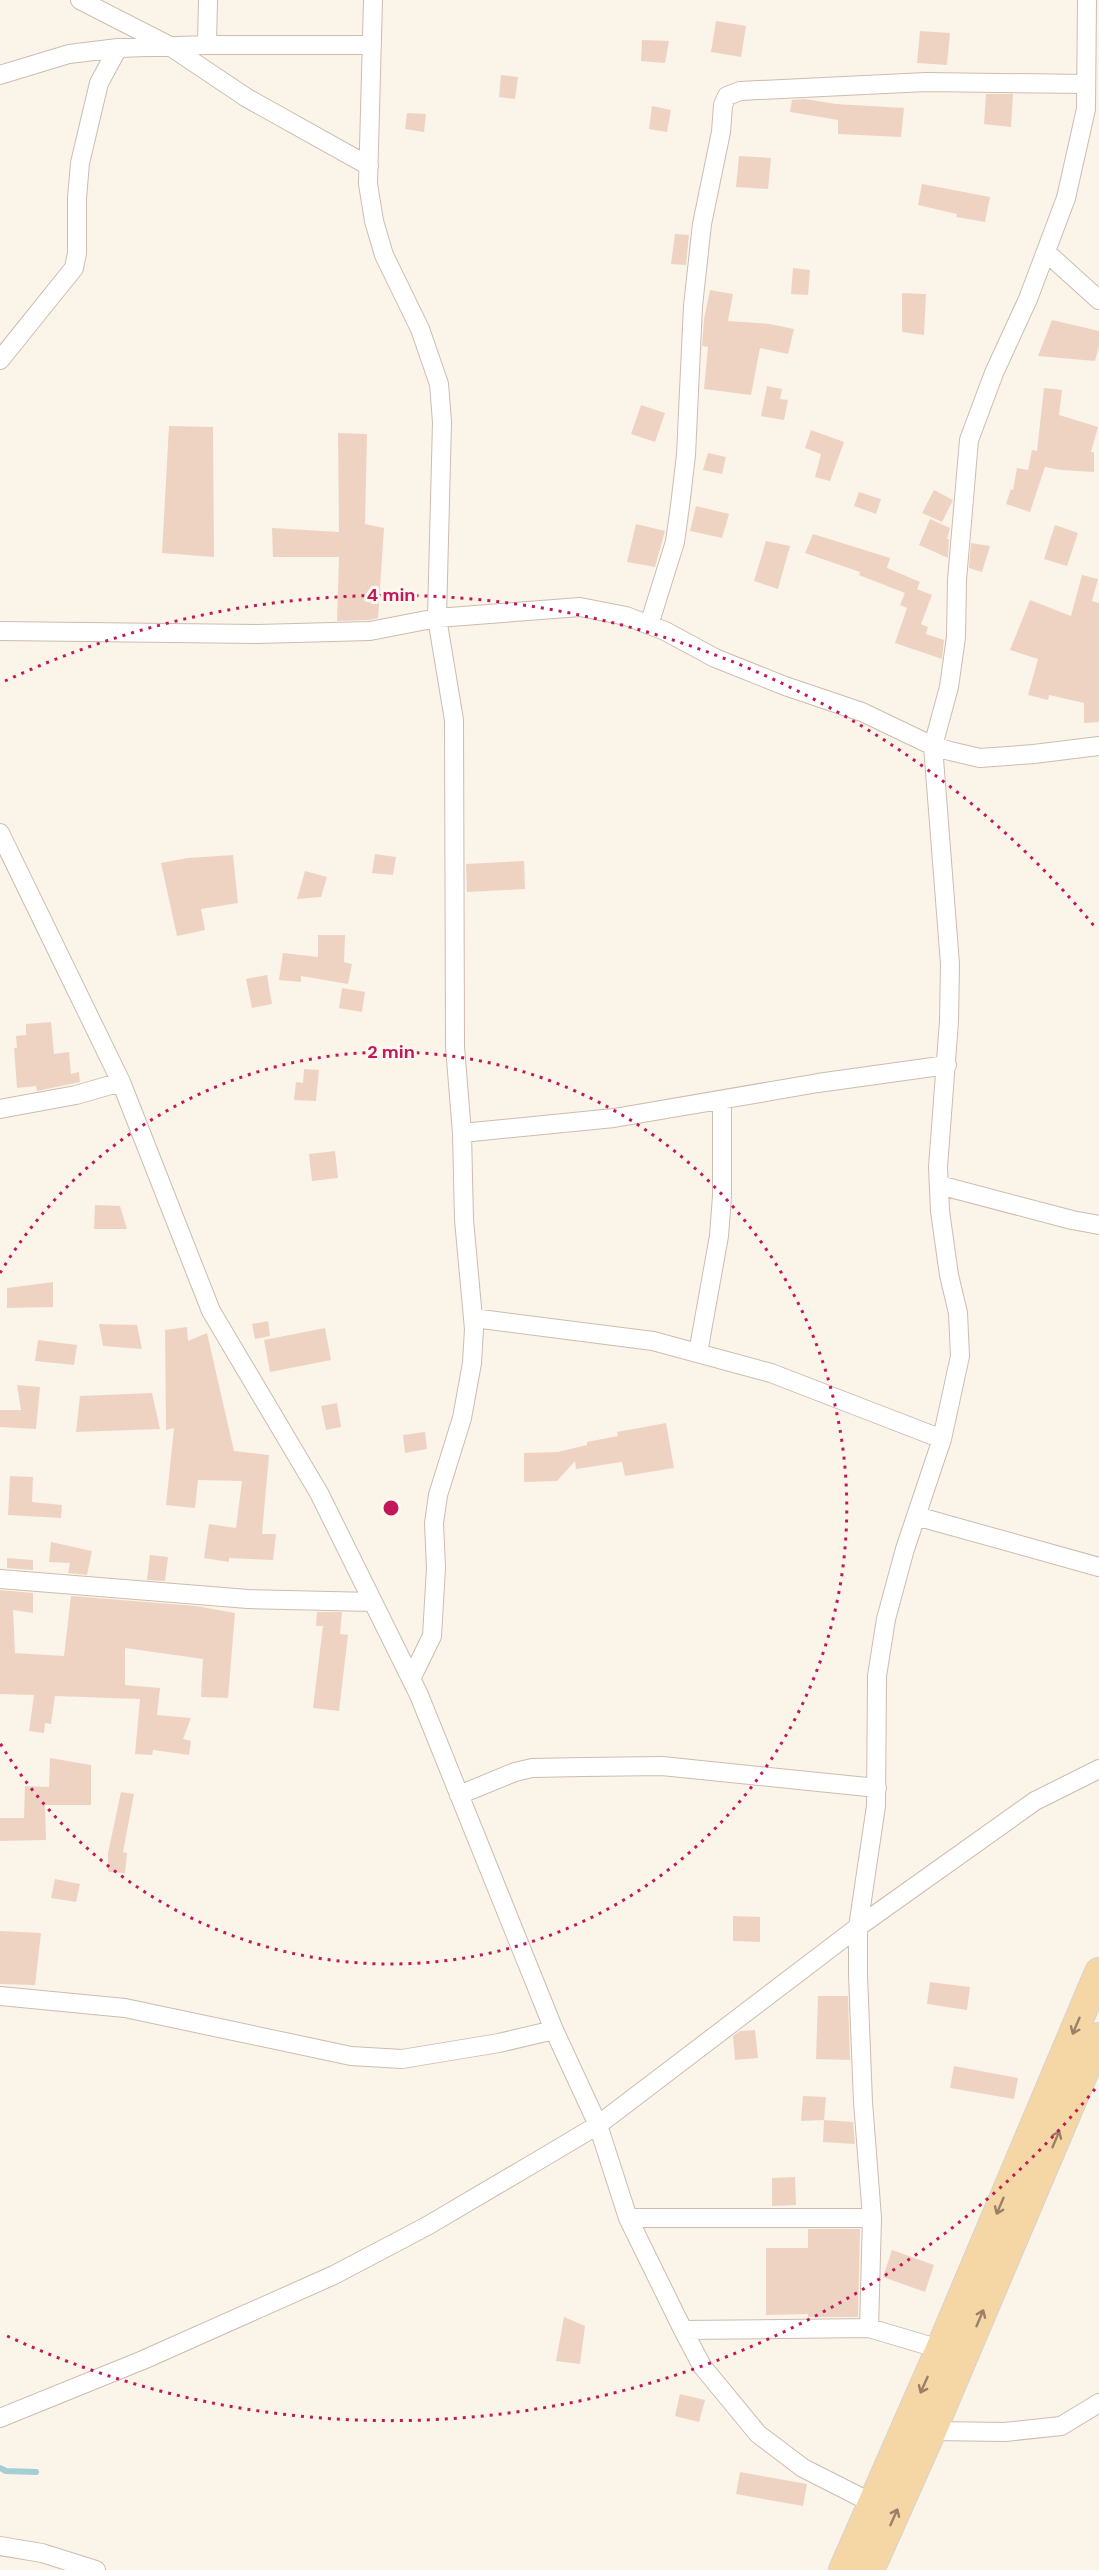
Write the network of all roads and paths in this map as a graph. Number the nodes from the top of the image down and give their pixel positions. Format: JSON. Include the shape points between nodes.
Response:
{"nodes":[{"id":1,"x":80,"y":0,"type":"edge"},
{"id":2,"x":208,"y":0,"type":"edge"},
{"id":3,"x":374,"y":0,"type":"edge"},
{"id":4,"x":1087,"y":0,"type":"edge"},
{"id":5,"x":168,"y":45,"type":"junction"},
{"id":6,"x":207,"y":45,"type":"junction"},
{"id":7,"x":372,"y":45,"type":"junction"},
{"id":8,"x":118,"y":48,"type":"junction"},
{"id":9,"x":0,"y":75,"type":"edge"},
{"id":10,"x":1086,"y":84,"type":"junction"},
{"id":11,"x":1092,"y":111,"type":"edge"},
{"id":12,"x":369,"y":166,"type":"junction"},
{"id":13,"x":1046,"y":252,"type":"junction"},
{"id":14,"x":1099,"y":300,"type":"edge"},
{"id":15,"x":0,"y":360,"type":"edge"},
{"id":16,"x":437,"y":618,"type":"junction"},
{"id":17,"x":649,"y":625,"type":"junction"},
{"id":18,"x":0,"y":631,"type":"edge"},
{"id":19,"x":933,"y":746,"type":"junction"},
{"id":20,"x":1099,"y":746,"type":"edge"},
{"id":21,"x":0,"y":833,"type":"edge"},
{"id":22,"x":947,"y":1065,"type":"junction"},
{"id":23,"x":121,"y":1082,"type":"junction"},
{"id":24,"x":722,"y":1100,"type":"junction"},
{"id":25,"x":0,"y":1109,"type":"edge"},
{"id":26,"x":462,"y":1133,"type":"junction"},
{"id":27,"x":939,"y":1185,"type":"junction"},
{"id":28,"x":1099,"y":1225,"type":"edge"},
{"id":29,"x":473,"y":1318,"type":"junction"},
{"id":30,"x":698,"y":1353,"type":"junction"},
{"id":31,"x":942,"y":1439,"type":"junction"},
{"id":32,"x":916,"y":1516,"type":"junction"},
{"id":33,"x":1099,"y":1567,"type":"edge"},
{"id":34,"x":0,"y":1579,"type":"edge"},
{"id":35,"x":373,"y":1602,"type":"junction"},
{"id":36,"x":411,"y":1679,"type":"junction"},
{"id":37,"x":1099,"y":1769,"type":"edge"},
{"id":38,"x":877,"y":1788,"type":"junction"},
{"id":39,"x":459,"y":1795,"type":"junction"},
{"id":40,"x":858,"y":1927,"type":"junction"},
{"id":41,"x":1099,"y":1972,"type":"edge"},
{"id":42,"x":0,"y":1996,"type":"edge"},
{"id":43,"x":554,"y":2030,"type":"junction"},
{"id":44,"x":1099,"y":2037,"type":"edge"},
{"id":45,"x":598,"y":2125,"type":"junction"},
{"id":46,"x":628,"y":2218,"type":"junction"},
{"id":47,"x":872,"y":2218,"type":"junction"},
{"id":48,"x":869,"y":2328,"type":"junction"},
{"id":49,"x":683,"y":2330,"type":"junction"},
{"id":50,"x":940,"y":2349,"type":"junction"},
{"id":51,"x":1099,"y":2403,"type":"edge"},
{"id":52,"x":0,"y":2418,"type":"edge"},
{"id":53,"x":932,"y":2431,"type":"junction"},
{"id":54,"x":872,"y":2503,"type":"junction"},
{"id":55,"x":0,"y":2546,"type":"edge"},
{"id":56,"x":96,"y":2570,"type":"edge"},
{"id":57,"x":843,"y":2570,"type":"edge"},
{"id":58,"x":870,"y":2570,"type":"edge"}],
"edges":[{"from":1,"to":5,"type":"street"},
{"from":2,"to":6,"type":"street"},
{"from":3,"to":7,"type":"street"},
{"from":4,"to":10,"type":"street"},
{"from":5,"to":6,"type":"street"},
{"from":5,"to":8,"type":"street"},
{"from":5,"to":12,"type":"street","via":[[247,98]]},
{"from":6,"to":7,"type":"street"},
{"from":7,"to":12,"type":"street"},
{"from":8,"to":9,"type":"street","via":[[69,54]]},
{"from":8,"to":15,"type":"street","via":[[99,83],[80,163],[74,268]]},
{"from":10,"to":11,"type":"street"},
{"from":10,"to":17,"type":"street","via":[[926,82],[740,91],[727,96],[700,236],[686,455],[675,542]]},
{"from":11,"to":13,"type":"street"},
{"from":12,"to":16,"type":"street","via":[[374,221],[384,255],[420,329],[439,384],[442,422]]},
{"from":13,"to":14,"type":"street"},
{"from":13,"to":19,"type":"street","via":[[969,440],[956,637],[949,687]]},
{"from":16,"to":17,"type":"street","via":[[580,607]]},
{"from":16,"to":18,"type":"street","via":[[370,631]]},
{"from":16,"to":26,"type":"street","via":[[454,720],[455,1047]]},
{"from":17,"to":19,"type":"street","via":[[715,658],[862,712]]},
{"from":19,"to":20,"type":"street","via":[[980,758]]},
{"from":19,"to":22,"type":"street","via":[[949,953]]},
{"from":21,"to":23,"type":"street"},
{"from":22,"to":24,"type":"street"},
{"from":22,"to":27,"type":"street","via":[[940,1119]]},
{"from":23,"to":25,"type":"street"},
{"from":23,"to":35,"type":"street","via":[[211,1311],[319,1493]]},
{"from":24,"to":26,"type":"street","via":[[614,1118]]},
{"from":24,"to":30,"type":"street","via":[[719,1236]]},
{"from":26,"to":29,"type":"street","via":[[464,1220]]},
{"from":27,"to":28,"type":"street"},
{"from":27,"to":31,"type":"street","via":[[946,1254],[961,1333],[960,1356]]},
{"from":29,"to":30,"type":"street","via":[[652,1341]]},
{"from":29,"to":36,"type":"street","via":[[472,1363],[462,1418],[435,1514],[432,1636]]},
{"from":30,"to":31,"type":"street","via":[[771,1373]]},
{"from":31,"to":32,"type":"street"},
{"from":32,"to":33,"type":"street"},
{"from":32,"to":38,"type":"street","via":[[886,1619],[877,1676]]},
{"from":34,"to":35,"type":"street","via":[[248,1599]]},
{"from":35,"to":36,"type":"street"},
{"from":36,"to":39,"type":"street"},
{"from":37,"to":40,"type":"street","via":[[1035,1801]]},
{"from":38,"to":39,"type":"street","via":[[662,1766],[542,1768],[515,1772]]},
{"from":38,"to":40,"type":"street"},
{"from":39,"to":43,"type":"street"},
{"from":40,"to":45,"type":"street"},
{"from":40,"to":47,"type":"street","via":[[859,2026]]},
{"from":41,"to":50,"type":"main road","one_way":true},
{"from":42,"to":43,"type":"street","via":[[125,2008],[351,2056],[402,2059]]},
{"from":43,"to":45,"type":"street"},
{"from":53,"to":44,"type":"main road","one_way":true},
{"from":45,"to":46,"type":"street"},
{"from":45,"to":52,"type":"street","via":[[427,2226],[334,2275]]},
{"from":46,"to":47,"type":"street"},
{"from":46,"to":49,"type":"street"},
{"from":47,"to":48,"type":"street"},
{"from":48,"to":49,"type":"street"},
{"from":48,"to":50,"type":"street"},
{"from":49,"to":54,"type":"street","via":[[702,2366],[758,2434],[803,2468]]},
{"from":50,"to":54,"type":"main road","one_way":true},
{"from":51,"to":53,"type":"street","via":[[1061,2426],[1005,2432]]},
{"from":58,"to":53,"type":"main road","one_way":true},
{"from":54,"to":57,"type":"main road"},
{"from":55,"to":56,"type":"street","via":[[42,2553]]}]}
